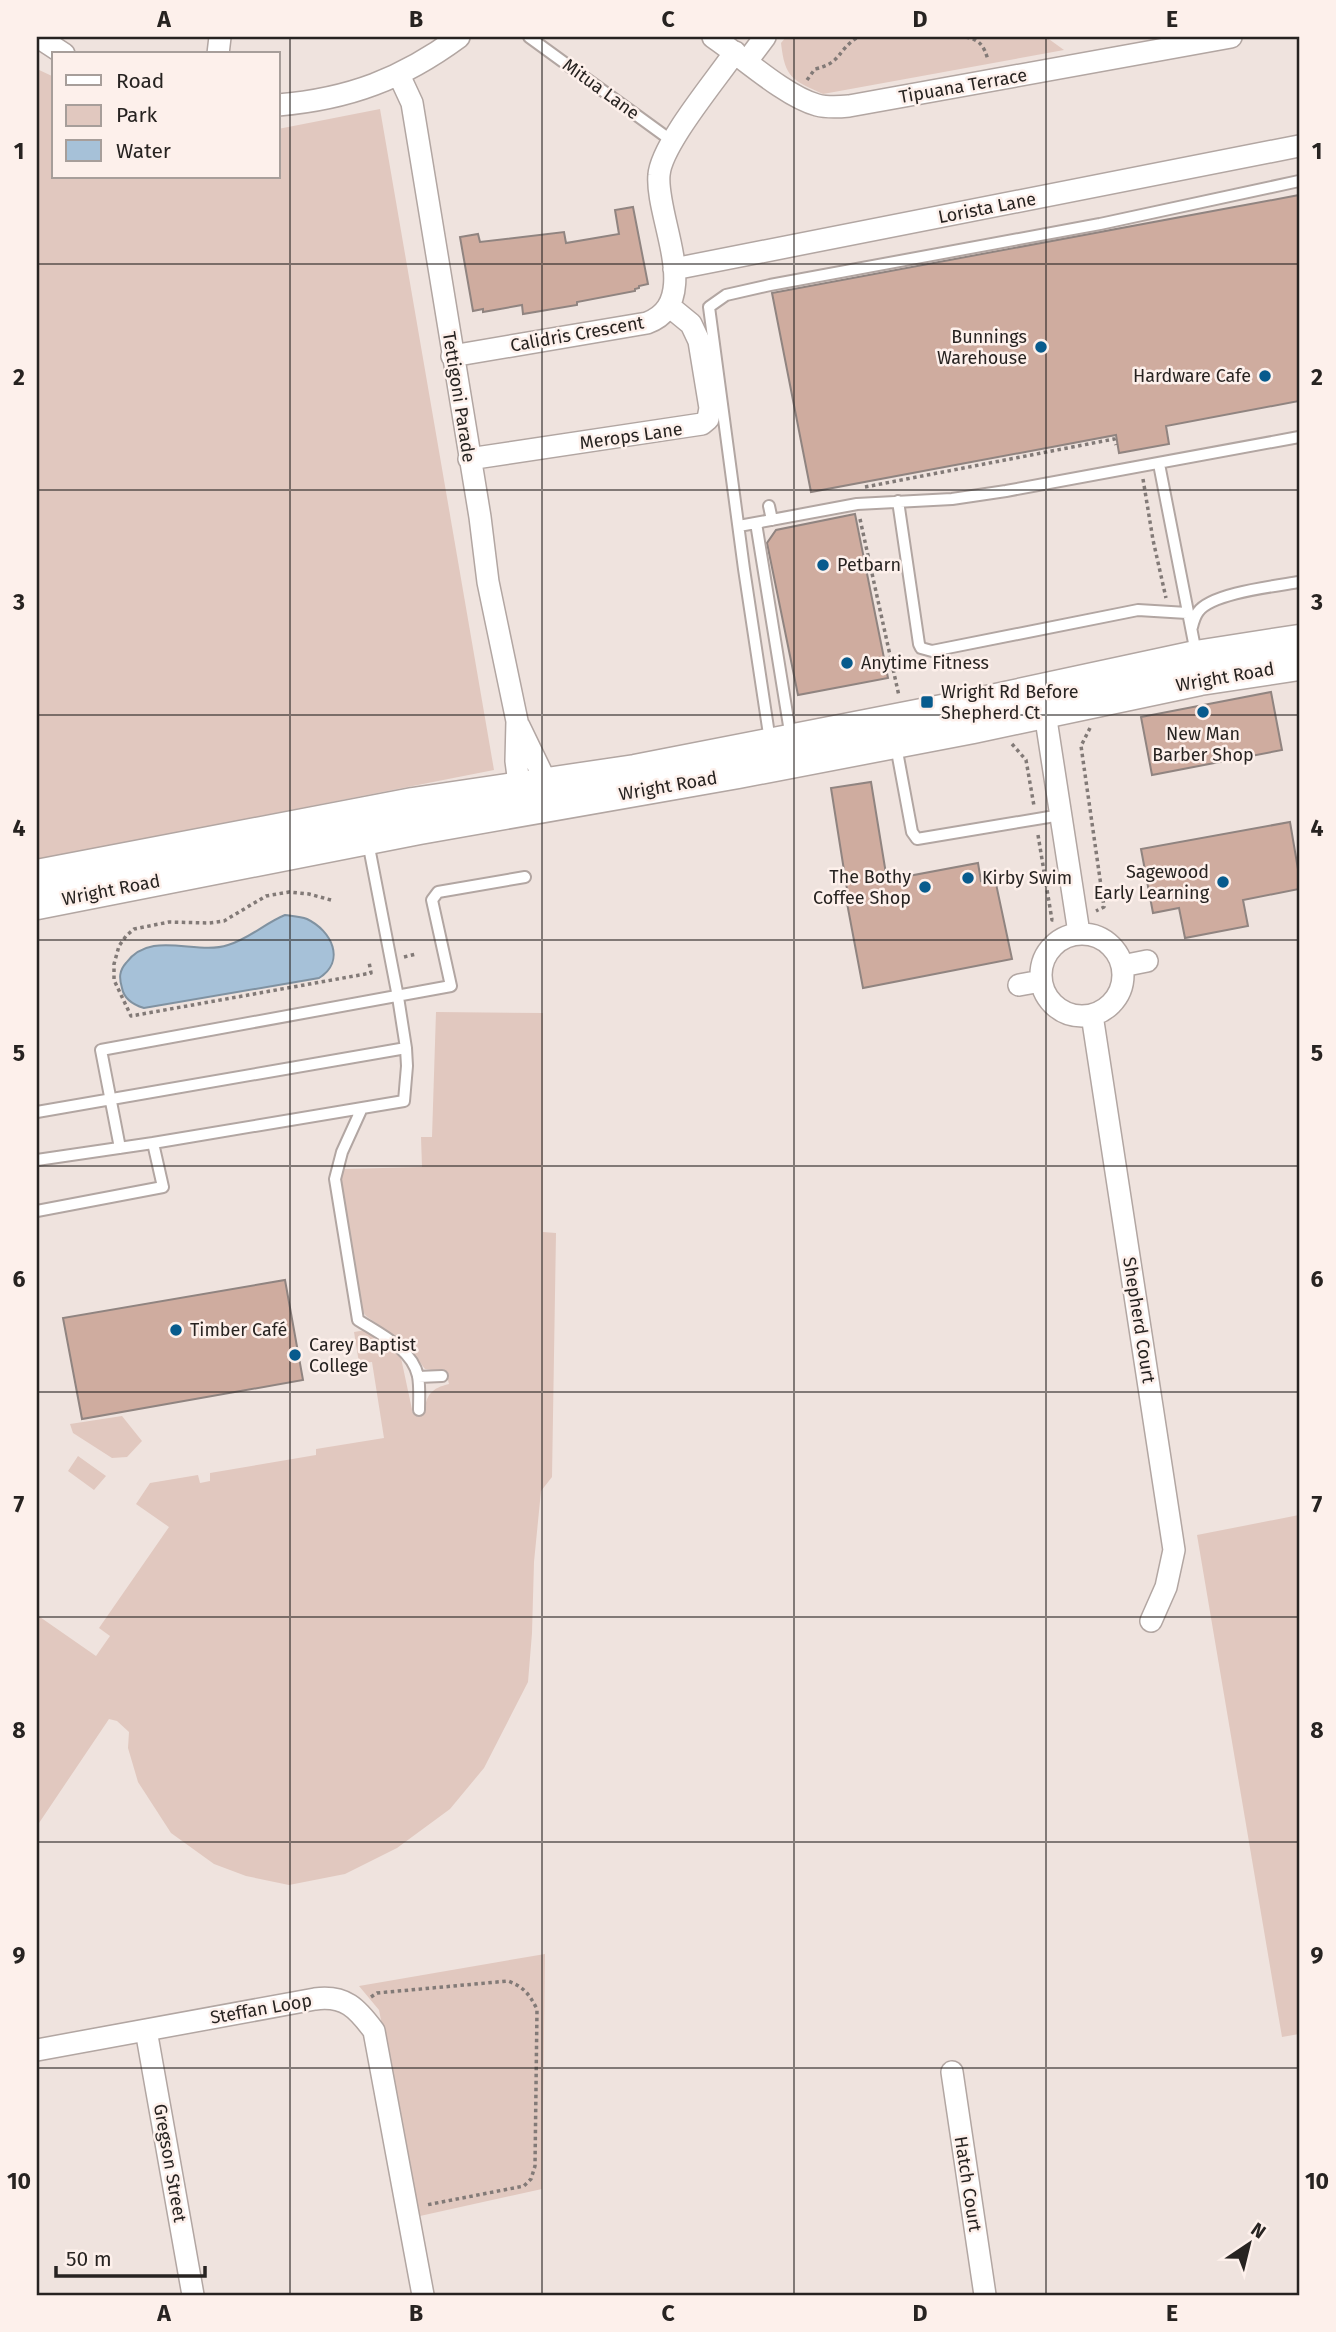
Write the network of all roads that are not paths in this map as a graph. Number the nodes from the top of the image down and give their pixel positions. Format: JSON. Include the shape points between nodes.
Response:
{"nodes":[{"id":1,"x":38,"y":37,"type":"edge"},
{"id":2,"x":459,"y":37,"type":"edge"},
{"id":3,"x":529,"y":37,"type":"edge"},
{"id":4,"x":713,"y":37,"type":"edge"},
{"id":5,"x":765,"y":37,"type":"edge"},
{"id":6,"x":1231,"y":37,"type":"edge"},
{"id":7,"x":61,"y":52,"type":"edge"},
{"id":8,"x":741,"y":57,"type":"junction"},
{"id":9,"x":399,"y":75,"type":"junction"},
{"id":10,"x":280,"y":105,"type":"edge"},
{"id":11,"x":672,"y":141,"type":"junction"},
{"id":12,"x":1299,"y":146,"type":"edge"},
{"id":13,"x":1299,"y":181,"type":"edge"},
{"id":14,"x":674,"y":269,"type":"junction"},
{"id":15,"x":669,"y":306,"type":"junction"},
{"id":16,"x":452,"y":356,"type":"junction"},
{"id":17,"x":1299,"y":437,"type":"edge"},
{"id":18,"x":469,"y":459,"type":"junction"},
{"id":19,"x":1159,"y":464,"type":"junction"},
{"id":20,"x":898,"y":501,"type":"junction"},
{"id":21,"x":769,"y":506,"type":"dead end"},
{"id":22,"x":772,"y":520,"type":"junction"},
{"id":23,"x":756,"y":523,"type":"junction"},
{"id":24,"x":739,"y":526,"type":"junction"},
{"id":25,"x":1299,"y":582,"type":"edge"},
{"id":26,"x":1188,"y":612,"type":"junction"},
{"id":27,"x":1299,"y":640,"type":"edge"},
{"id":28,"x":1196,"y":656,"type":"junction"},
{"id":29,"x":1299,"y":665,"type":"edge"},
{"id":30,"x":1043,"y":701,"type":"junction"},
{"id":31,"x":517,"y":721,"type":"junction"},
{"id":32,"x":895,"y":742,"type":"junction"},
{"id":33,"x":783,"y":752,"type":"junction"},
{"id":34,"x":535,"y":798,"type":"junction"},
{"id":35,"x":1061,"y":815,"type":"junction"},
{"id":36,"x":364,"y":826,"type":"junction"},
{"id":37,"x":37,"y":875,"type":"edge"},
{"id":38,"x":525,"y":877,"type":"dead end"},
{"id":39,"x":37,"y":904,"type":"edge"},
{"id":40,"x":1078,"y":927,"type":"junction"},
{"id":41,"x":1147,"y":961,"type":"dead end"},
{"id":42,"x":1122,"y":966,"type":"junction"},
{"id":43,"x":1041,"y":981,"type":"junction"},
{"id":44,"x":1019,"y":985,"type":"dead end"},
{"id":45,"x":398,"y":996,"type":"junction"},
{"id":46,"x":1092,"y":1015,"type":"junction"},
{"id":47,"x":405,"y":1048,"type":"junction"},
{"id":48,"x":111,"y":1099,"type":"junction"},
{"id":49,"x":362,"y":1108,"type":"junction"},
{"id":50,"x":37,"y":1112,"type":"edge"},
{"id":51,"x":153,"y":1143,"type":"junction"},
{"id":52,"x":120,"y":1148,"type":"junction"},
{"id":53,"x":37,"y":1160,"type":"edge"},
{"id":54,"x":37,"y":1211,"type":"edge"},
{"id":55,"x":442,"y":1376,"type":"dead end"},
{"id":56,"x":418,"y":1377,"type":"junction"},
{"id":57,"x":419,"y":1410,"type":"dead end"},
{"id":58,"x":1151,"y":1620,"type":"dead end"},
{"id":59,"x":146,"y":2030,"type":"junction"},
{"id":60,"x":37,"y":2050,"type":"edge"},
{"id":61,"x":952,"y":2072,"type":"dead end"},
{"id":62,"x":193,"y":2295,"type":"edge"},
{"id":63,"x":423,"y":2295,"type":"edge"},
{"id":64,"x":985,"y":2295,"type":"edge"}],
"edges":[{"from":1,"to":7,"type":"street"},
{"from":2,"to":9,"type":"street"},
{"from":3,"to":11,"type":"lane","name":"Mitua Lane"},
{"from":4,"to":8,"type":"street","name":"Tipuana Terrace"},
{"from":5,"to":8,"type":"street"},
{"from":6,"to":8,"type":"street","name":"Tipuana Terrace","via":[[831,107],[798,97]]},
{"from":8,"to":11,"type":"street"},
{"from":9,"to":10,"type":"street","via":[[335,98]]},
{"from":9,"to":16,"type":"street","name":"Tettigoni Parade","via":[[412,103]]},
{"from":11,"to":14,"type":"street","via":[[659,176]]},
{"from":12,"to":14,"type":"street","name":"Lorista Lane"},
{"from":13,"to":24,"type":"lane","via":[[726,295],[709,307]]},
{"from":14,"to":15,"type":"street","via":[[676,290]]},
{"from":15,"to":16,"type":"street","name":"Calidris Crescent","via":[[647,323]]},
{"from":15,"to":18,"type":"street","name":"Merops Lane","via":[[691,324],[699,341],[710,408],[702,424]]},
{"from":16,"to":18,"type":"street","name":"Tettigoni Parade"},
{"from":17,"to":19,"type":"lane"},
{"from":18,"to":31,"type":"street","name":"Tettigoni Parade"},
{"from":19,"to":20,"type":"lane","via":[[952,499]]},
{"from":19,"to":26,"type":"lane"},
{"from":20,"to":22,"type":"lane"},
{"from":20,"to":26,"type":"lane","via":[[921,648],[932,650],[1138,610]]},
{"from":21,"to":22,"type":"lane"},
{"from":22,"to":23,"type":"lane"},
{"from":23,"to":24,"type":"lane"},
{"from":23,"to":33,"type":"lane"},
{"from":24,"to":33,"type":"lane"},
{"from":25,"to":28,"type":"lane","via":[[1228,595],[1198,611]]},
{"from":26,"to":28,"type":"lane"},
{"from":27,"to":28,"type":"street","name":"Wright Road"},
{"from":28,"to":29,"type":"street","name":"Wright Road"},
{"from":28,"to":30,"type":"street","name":"Wright Road"},
{"from":30,"to":32,"type":"street","name":"Wright Road"},
{"from":30,"to":33,"type":"street","name":"Wright Road"},
{"from":30,"to":35,"type":"street"},
{"from":31,"to":34,"type":"street","name":"Tettigoni Parade"},
{"from":31,"to":34,"type":"street","name":"Tettigoni Parade"},
{"from":32,"to":33,"type":"street","name":"Wright Road"},
{"from":32,"to":35,"type":"lane","via":[[917,839]]},
{"from":33,"to":34,"type":"street","name":"Wright Road"},
{"from":34,"to":36,"type":"street","name":"Wright Road","via":[[413,803]]},
{"from":35,"to":40,"type":"street"},
{"from":36,"to":37,"type":"street","name":"Wright Road"},
{"from":36,"to":39,"type":"street","name":"Wright Road"},
{"from":36,"to":45,"type":"lane"},
{"from":38,"to":45,"type":"lane","via":[[438,892],[432,900],[451,986]]},
{"from":40,"to":42,"type":"street","via":[[1105,940]]},
{"from":40,"to":43,"type":"street","via":[[1045,954]]},
{"from":41,"to":42,"type":"street"},
{"from":42,"to":46,"type":"street","via":[[1122,989],[1115,1001]]},
{"from":43,"to":44,"type":"street"},
{"from":43,"to":46,"type":"street","via":[[1045,994],[1065,1013]]},
{"from":45,"to":47,"type":"lane"},
{"from":45,"to":48,"type":"lane","via":[[101,1050]]},
{"from":46,"to":58,"type":"street","name":"Shepherd Court","via":[[1174,1550],[1166,1587]]},
{"from":47,"to":48,"type":"lane"},
{"from":47,"to":49,"type":"lane","via":[[404,1101]]},
{"from":48,"to":50,"type":"lane"},
{"from":48,"to":52,"type":"lane"},
{"from":49,"to":51,"type":"lane"},
{"from":49,"to":56,"type":"lane","via":[[335,1179],[358,1320],[401,1348]]},
{"from":51,"to":52,"type":"lane"},
{"from":51,"to":54,"type":"lane","via":[[163,1187]]},
{"from":52,"to":53,"type":"lane"},
{"from":55,"to":56,"type":"lane"},
{"from":56,"to":57,"type":"lane"},
{"from":59,"to":60,"type":"street","name":"Steffan Loop"},
{"from":59,"to":62,"type":"street","name":"Gregson Street"},
{"from":59,"to":63,"type":"street","name":"Steffan Loop","via":[[332,1997],[361,2013],[374,2031]]},
{"from":61,"to":64,"type":"street","name":"Hatch Court"}]}
